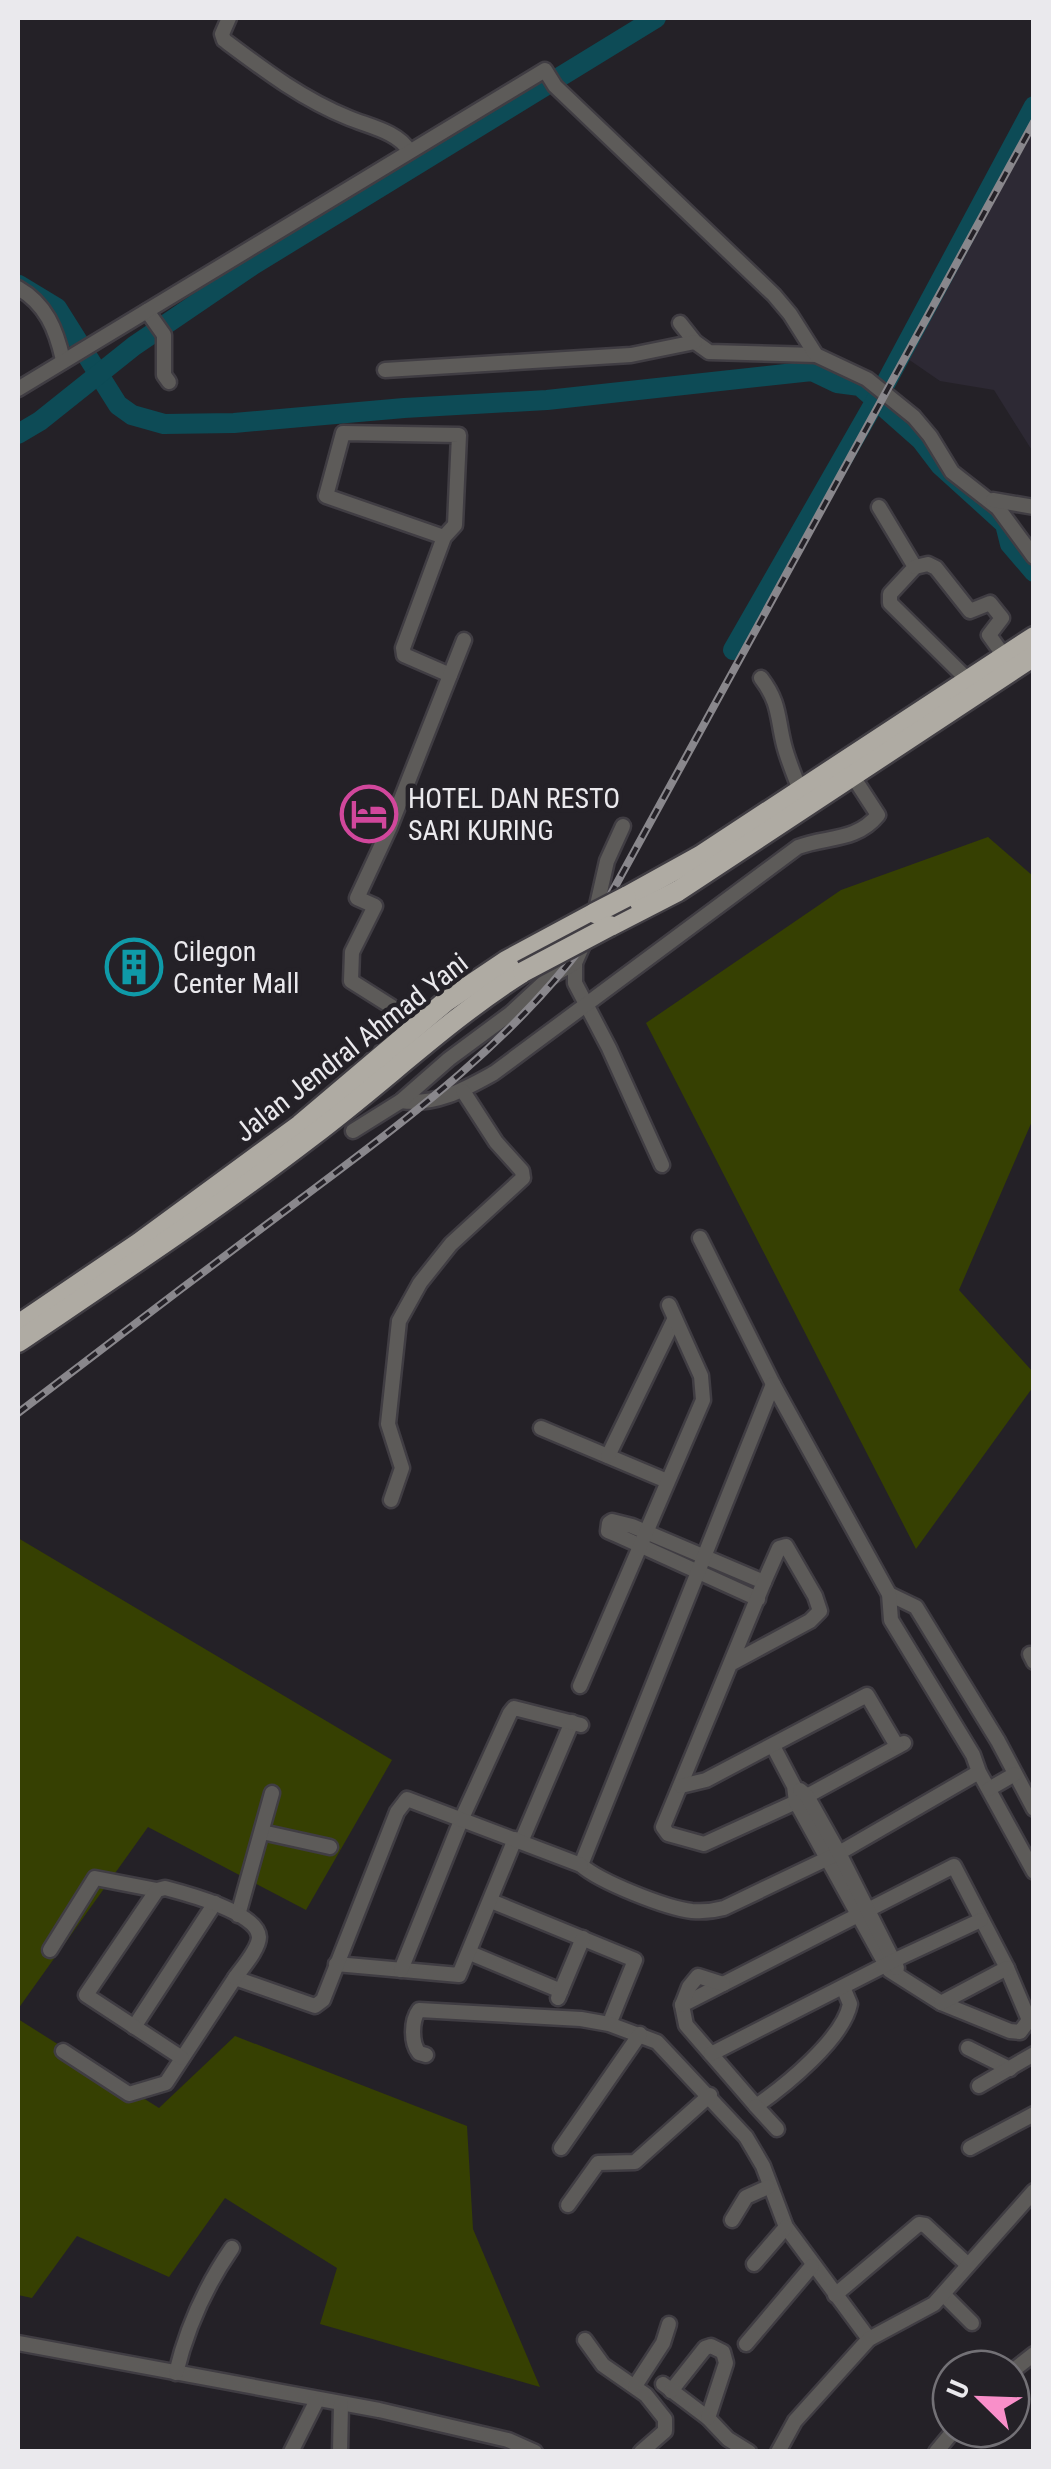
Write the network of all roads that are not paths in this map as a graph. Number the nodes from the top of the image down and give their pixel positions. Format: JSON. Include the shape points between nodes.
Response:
{"nodes":[{"id":1,"x":229,"y":18,"type":"edge"},
{"id":2,"x":408,"y":151,"type":"junction"},
{"id":3,"x":18,"y":288,"type":"edge"},
{"id":4,"x":155,"y":323,"type":"junction"},
{"id":5,"x":680,"y":324,"type":"dead end"},
{"id":6,"x":695,"y":342,"type":"junction"},
{"id":7,"x":816,"y":355,"type":"junction"},
{"id":8,"x":65,"y":359,"type":"junction"},
{"id":9,"x":384,"y":370,"type":"dead end"},
{"id":10,"x":169,"y":382,"type":"dead end"},
{"id":11,"x":18,"y":389,"type":"edge"},
{"id":12,"x":988,"y":498,"type":"junction"},
{"id":13,"x":879,"y":507,"type":"dead end"},
{"id":14,"x":1034,"y":507,"type":"edge"},
{"id":15,"x":444,"y":537,"type":"junction"},
{"id":16,"x":1034,"y":557,"type":"edge"},
{"id":17,"x":915,"y":568,"type":"junction"},
{"id":18,"x":1034,"y":637,"type":"edge"},
{"id":19,"x":464,"y":640,"type":"dead end"},
{"id":20,"x":1004,"y":656,"type":"junction"},
{"id":21,"x":1034,"y":656,"type":"edge"},
{"id":22,"x":450,"y":676,"type":"junction"},
{"id":23,"x":761,"y":678,"type":"dead end"},
{"id":24,"x":968,"y":680,"type":"junction"},
{"id":25,"x":852,"y":775,"type":"junction"},
{"id":26,"x":800,"y":792,"type":"junction"},
{"id":27,"x":623,"y":826,"type":"dead end"},
{"id":28,"x":575,"y":964,"type":"junction"},
{"id":29,"x":585,"y":1005,"type":"junction"},
{"id":30,"x":418,"y":1024,"type":"junction"},
{"id":31,"x":463,"y":1091,"type":"junction"},
{"id":32,"x":401,"y":1101,"type":"junction"},
{"id":33,"x":353,"y":1131,"type":"dead end"},
{"id":34,"x":662,"y":1166,"type":"dead end"},
{"id":35,"x":700,"y":1238,"type":"dead end"},
{"id":36,"x":18,"y":1325,"type":"edge"},
{"id":37,"x":18,"y":1342,"type":"edge"},
{"id":38,"x":773,"y":1384,"type":"junction"},
{"id":39,"x":541,"y":1428,"type":"dead end"},
{"id":40,"x":608,"y":1456,"type":"junction"},
{"id":41,"x":668,"y":1481,"type":"junction"},
{"id":42,"x":391,"y":1500,"type":"dead end"},
{"id":43,"x":642,"y":1539,"type":"junction"},
{"id":44,"x":704,"y":1556,"type":"junction"},
{"id":45,"x":697,"y":1572,"type":"junction"},
{"id":46,"x":764,"y":1582,"type":"junction"},
{"id":47,"x":890,"y":1594,"type":"junction"},
{"id":48,"x":758,"y":1599,"type":"junction"},
{"id":49,"x":916,"y":1607,"type":"junction"},
{"id":50,"x":891,"y":1620,"type":"junction"},
{"id":51,"x":732,"y":1664,"type":"junction"},
{"id":52,"x":580,"y":1686,"type":"dead end"},
{"id":53,"x":998,"y":1741,"type":"junction"},
{"id":54,"x":773,"y":1746,"type":"junction"},
{"id":55,"x":973,"y":1755,"type":"junction"},
{"id":56,"x":978,"y":1772,"type":"junction"},
{"id":57,"x":1015,"y":1774,"type":"junction"},
{"id":58,"x":680,"y":1786,"type":"junction"},
{"id":59,"x":989,"y":1789,"type":"junction"},
{"id":60,"x":272,"y":1793,"type":"dead end"},
{"id":61,"x":802,"y":1799,"type":"junction"},
{"id":62,"x":1034,"y":1808,"type":"edge"},
{"id":63,"x":462,"y":1818,"type":"junction"},
{"id":64,"x":262,"y":1832,"type":"junction"},
{"id":65,"x":518,"y":1841,"type":"junction"},
{"id":66,"x":330,"y":1846,"type":"dead end"},
{"id":67,"x":834,"y":1855,"type":"junction"},
{"id":68,"x":581,"y":1865,"type":"junction"},
{"id":69,"x":1034,"y":1872,"type":"edge"},
{"id":70,"x":157,"y":1890,"type":"junction"},
{"id":71,"x":491,"y":1901,"type":"junction"},
{"id":72,"x":215,"y":1902,"type":"junction"},
{"id":73,"x":865,"y":1914,"type":"junction"},
{"id":74,"x":238,"y":1915,"type":"junction"},
{"id":75,"x":982,"y":1920,"type":"junction"},
{"id":76,"x":582,"y":1938,"type":"junction"},
{"id":77,"x":50,"y":1950,"type":"dead end"},
{"id":78,"x":470,"y":1953,"type":"junction"},
{"id":79,"x":336,"y":1964,"type":"junction"},
{"id":80,"x":892,"y":1966,"type":"junction"},
{"id":81,"x":1006,"y":1968,"type":"junction"},
{"id":82,"x":401,"y":1970,"type":"junction"},
{"id":83,"x":235,"y":1978,"type":"junction"},
{"id":84,"x":844,"y":1987,"type":"junction"},
{"id":85,"x":940,"y":2004,"type":"junction"},
{"id":86,"x":612,"y":2017,"type":"dead end"},
{"id":87,"x":134,"y":2027,"type":"junction"},
{"id":88,"x":640,"y":2034,"type":"junction"},
{"id":89,"x":968,"y":2048,"type":"dead end"},
{"id":90,"x":64,"y":2051,"type":"dead end"},
{"id":91,"x":712,"y":2054,"type":"junction"},
{"id":92,"x":1034,"y":2054,"type":"edge"},
{"id":93,"x":426,"y":2055,"type":"dead end"},
{"id":94,"x":182,"y":2058,"type":"junction"},
{"id":95,"x":1010,"y":2068,"type":"junction"},
{"id":96,"x":979,"y":2086,"type":"dead end"},
{"id":97,"x":710,"y":2095,"type":"junction"},
{"id":98,"x":756,"y":2106,"type":"junction"},
{"id":99,"x":1034,"y":2114,"type":"edge"},
{"id":100,"x":777,"y":2130,"type":"dead end"},
{"id":101,"x":561,"y":2148,"type":"dead end"},
{"id":102,"x":970,"y":2148,"type":"dead end"},
{"id":103,"x":768,"y":2187,"type":"junction"},
{"id":104,"x":1034,"y":2191,"type":"edge"},
{"id":105,"x":568,"y":2205,"type":"dead end"},
{"id":106,"x":732,"y":2220,"type":"dead end"},
{"id":107,"x":786,"y":2227,"type":"junction"},
{"id":108,"x":232,"y":2248,"type":"dead end"},
{"id":109,"x":754,"y":2264,"type":"dead end"},
{"id":110,"x":968,"y":2265,"type":"junction"},
{"id":111,"x":812,"y":2266,"type":"junction"},
{"id":112,"x":944,"y":2295,"type":"junction"},
{"id":113,"x":835,"y":2296,"type":"junction"},
{"id":114,"x":972,"y":2323,"type":"dead end"},
{"id":115,"x":669,"y":2324,"type":"dead end"},
{"id":116,"x":868,"y":2339,"type":"junction"},
{"id":117,"x":585,"y":2340,"type":"dead end"},
{"id":118,"x":18,"y":2343,"type":"edge"},
{"id":119,"x":746,"y":2344,"type":"dead end"},
{"id":120,"x":176,"y":2373,"type":"junction"},
{"id":121,"x":635,"y":2386,"type":"junction"},
{"id":122,"x":317,"y":2400,"type":"junction"},
{"id":123,"x":341,"y":2404,"type":"junction"},
{"id":124,"x":708,"y":2418,"type":"junction"},
{"id":125,"x":505,"y":2446,"type":"edge"},
{"id":126,"x":290,"y":2452,"type":"edge"},
{"id":127,"x":340,"y":2452,"type":"edge"},
{"id":128,"x":535,"y":2452,"type":"edge"},
{"id":129,"x":641,"y":2452,"type":"edge"},
{"id":130,"x":749,"y":2452,"type":"edge"},
{"id":131,"x":778,"y":2452,"type":"edge"}],
"edges":[{"from":1,"to":2,"type":"street","via":[[224,40],[286,87],[397,138]]},
{"from":2,"to":4,"type":"street"},
{"from":2,"to":7,"type":"street","via":[[545,70],[774,295]]},
{"from":3,"to":8,"type":"street","via":[[45,310]]},
{"from":4,"to":8,"type":"street"},
{"from":4,"to":10,"type":"street"},
{"from":5,"to":6,"type":"street"},
{"from":6,"to":7,"type":"street","via":[[709,352]]},
{"from":6,"to":9,"type":"street","via":[[631,355]]},
{"from":7,"to":12,"type":"street","via":[[867,379],[914,418],[952,472]]},
{"from":8,"to":11,"type":"street"},
{"from":12,"to":14,"type":"street"},
{"from":12,"to":16,"type":"street"},
{"from":13,"to":17,"type":"street"},
{"from":15,"to":15,"type":"street","via":[[326,496],[343,433],[460,435],[455,524]]},
{"from":15,"to":22,"type":"street","via":[[404,655]]},
{"from":17,"to":20,"type":"street","via":[[936,568],[970,611],[996,606],[1002,618],[989,635]]},
{"from":17,"to":24,"type":"street","via":[[890,594],[890,603]]},
{"from":18,"to":20,"type":"highway","name":"Jalan Jendral Ahmad Yani"},
{"from":19,"to":22,"type":"street"},
{"from":20,"to":24,"type":"highway","name":"Jalan Jendral Ahmad Yani"},
{"from":21,"to":25,"type":"highway","name":"Jalan Jendral Ahmad Yani"},
{"from":22,"to":30,"type":"street","via":[[358,898],[375,906],[350,967],[351,981]]},
{"from":23,"to":26,"type":"street","via":[[780,712]]},
{"from":24,"to":26,"type":"highway","name":"Jalan Jendral Ahmad Yani"},
{"from":25,"to":29,"type":"street","via":[[878,814],[873,821],[852,834],[798,848]]},
{"from":25,"to":37,"type":"highway","name":"Jalan Jendral Ahmad Yani","bridge":true,"via":[[678,890],[523,972],[454,1019],[314,1135]]},
{"from":26,"to":30,"type":"highway","name":"Jalan Jendral Ahmad Yani","bridge":true,"via":[[700,856],[478,979]]},
{"from":27,"to":28,"type":"street"},
{"from":28,"to":29,"type":"street"},
{"from":28,"to":32,"type":"street","via":[[550,977]]},
{"from":29,"to":31,"type":"street"},
{"from":29,"to":34,"type":"street"},
{"from":30,"to":36,"type":"highway","name":"Jalan Jendral Ahmad Yani","via":[[300,1125]]},
{"from":31,"to":32,"type":"street","via":[[427,1102]]},
{"from":31,"to":42,"type":"street","via":[[523,1178],[451,1244],[399,1321],[388,1424],[402,1468]]},
{"from":32,"to":33,"type":"street"},
{"from":35,"to":38,"type":"street"},
{"from":38,"to":44,"type":"street"},
{"from":38,"to":47,"type":"street"},
{"from":39,"to":40,"type":"street"},
{"from":40,"to":41,"type":"street"},
{"from":40,"to":41,"type":"street","via":[[671,1313],[704,1392]]},
{"from":41,"to":43,"type":"street"},
{"from":43,"to":44,"type":"street"},
{"from":43,"to":45,"type":"street"},
{"from":43,"to":52,"type":"street"},
{"from":44,"to":45,"type":"street"},
{"from":44,"to":46,"type":"street"},
{"from":45,"to":48,"type":"street"},
{"from":45,"to":68,"type":"street"},
{"from":46,"to":48,"type":"street"},
{"from":46,"to":51,"type":"street","via":[[786,1546],[820,1611]]},
{"from":47,"to":49,"type":"street"},
{"from":47,"to":50,"type":"street"},
{"from":48,"to":51,"type":"street"},
{"from":49,"to":50,"type":"street"},
{"from":49,"to":53,"type":"street"},
{"from":50,"to":55,"type":"street"},
{"from":51,"to":58,"type":"street"},
{"from":53,"to":55,"type":"street"},
{"from":53,"to":57,"type":"street"},
{"from":54,"to":58,"type":"street"},
{"from":54,"to":61,"type":"street"},
{"from":54,"to":61,"type":"street","via":[[868,1695],[900,1745]]},
{"from":55,"to":56,"type":"street"},
{"from":56,"to":59,"type":"street"},
{"from":56,"to":67,"type":"street"},
{"from":57,"to":59,"type":"street"},
{"from":57,"to":62,"type":"street"},
{"from":58,"to":61,"type":"street","via":[[663,1830],[698,1844]]},
{"from":59,"to":69,"type":"street"},
{"from":60,"to":64,"type":"street"},
{"from":61,"to":67,"type":"street"},
{"from":63,"to":65,"type":"street"},
{"from":63,"to":65,"type":"street","via":[[514,1708],[576,1723]]},
{"from":63,"to":79,"type":"street","via":[[412,1799],[402,1802]]},
{"from":63,"to":82,"type":"street"},
{"from":64,"to":66,"type":"street"},
{"from":64,"to":74,"type":"street"},
{"from":65,"to":68,"type":"street"},
{"from":65,"to":71,"type":"street"},
{"from":67,"to":68,"type":"street","via":[[709,1912],[665,1904]]},
{"from":67,"to":73,"type":"street"},
{"from":70,"to":72,"type":"street"},
{"from":70,"to":77,"type":"street","via":[[95,1878]]},
{"from":70,"to":87,"type":"street","via":[[86,1995]]},
{"from":71,"to":76,"type":"street"},
{"from":71,"to":78,"type":"street"},
{"from":72,"to":74,"type":"street"},
{"from":72,"to":87,"type":"street"},
{"from":73,"to":75,"type":"street","via":[[957,1864]]},
{"from":73,"to":80,"type":"street"},
{"from":73,"to":91,"type":"street","via":[[723,1984],[698,1976],[682,2016]]},
{"from":74,"to":83,"type":"street","via":[[259,1935]]},
{"from":75,"to":80,"type":"street"},
{"from":75,"to":81,"type":"street"},
{"from":76,"to":78,"type":"street","via":[[559,1995]]},
{"from":76,"to":86,"type":"street","via":[[635,1960]]},
{"from":78,"to":82,"type":"street","via":[[459,1975]]},
{"from":79,"to":82,"type":"street"},
{"from":79,"to":83,"type":"street","via":[[324,2000],[315,2006]]},
{"from":80,"to":84,"type":"street"},
{"from":80,"to":85,"type":"street"},
{"from":81,"to":85,"type":"street"},
{"from":81,"to":85,"type":"street","via":[[1028,2016],[1020,2032]]},
{"from":83,"to":94,"type":"street"},
{"from":84,"to":91,"type":"street"},
{"from":84,"to":98,"type":"street","via":[[850,2004],[841,2025]]},
{"from":87,"to":94,"type":"street"},
{"from":88,"to":93,"type":"street","via":[[581,2019],[419,2010],[414,2046]]},
{"from":88,"to":97,"type":"street","via":[[657,2042]]},
{"from":88,"to":101,"type":"street"},
{"from":89,"to":95,"type":"street"},
{"from":90,"to":94,"type":"street","via":[[129,2094],[166,2083]]},
{"from":91,"to":98,"type":"street"},
{"from":92,"to":95,"type":"street"},
{"from":95,"to":96,"type":"street"},
{"from":97,"to":103,"type":"street","via":[[746,2137]]},
{"from":97,"to":105,"type":"street","via":[[634,2162],[592,2167]]},
{"from":98,"to":100,"type":"street"},
{"from":99,"to":102,"type":"street"},
{"from":103,"to":106,"type":"street","via":[[746,2197]]},
{"from":103,"to":107,"type":"street"},
{"from":104,"to":110,"type":"street"},
{"from":107,"to":109,"type":"street"},
{"from":107,"to":111,"type":"street"},
{"from":108,"to":120,"type":"street","via":[[196,2310]]},
{"from":110,"to":112,"type":"street"},
{"from":110,"to":113,"type":"street","via":[[918,2224]]},
{"from":111,"to":113,"type":"street"},
{"from":111,"to":119,"type":"street"},
{"from":112,"to":114,"type":"street"},
{"from":112,"to":116,"type":"street"},
{"from":113,"to":116,"type":"street"},
{"from":115,"to":121,"type":"street"},
{"from":116,"to":131,"type":"street","via":[[795,2421]]},
{"from":117,"to":121,"type":"street","via":[[610,2372]]},
{"from":118,"to":120,"type":"street"},
{"from":120,"to":122,"type":"street"},
{"from":121,"to":129,"type":"street","via":[[667,2425]]},
{"from":122,"to":123,"type":"street"},
{"from":122,"to":126,"type":"street"},
{"from":123,"to":125,"type":"street","via":[[429,2420]]},
{"from":123,"to":127,"type":"street"},
{"from":124,"to":124,"type":"street","via":[[667,2388],[712,2346],[726,2363]]},
{"from":124,"to":130,"type":"street"},
{"from":125,"to":128,"type":"street"}]}
